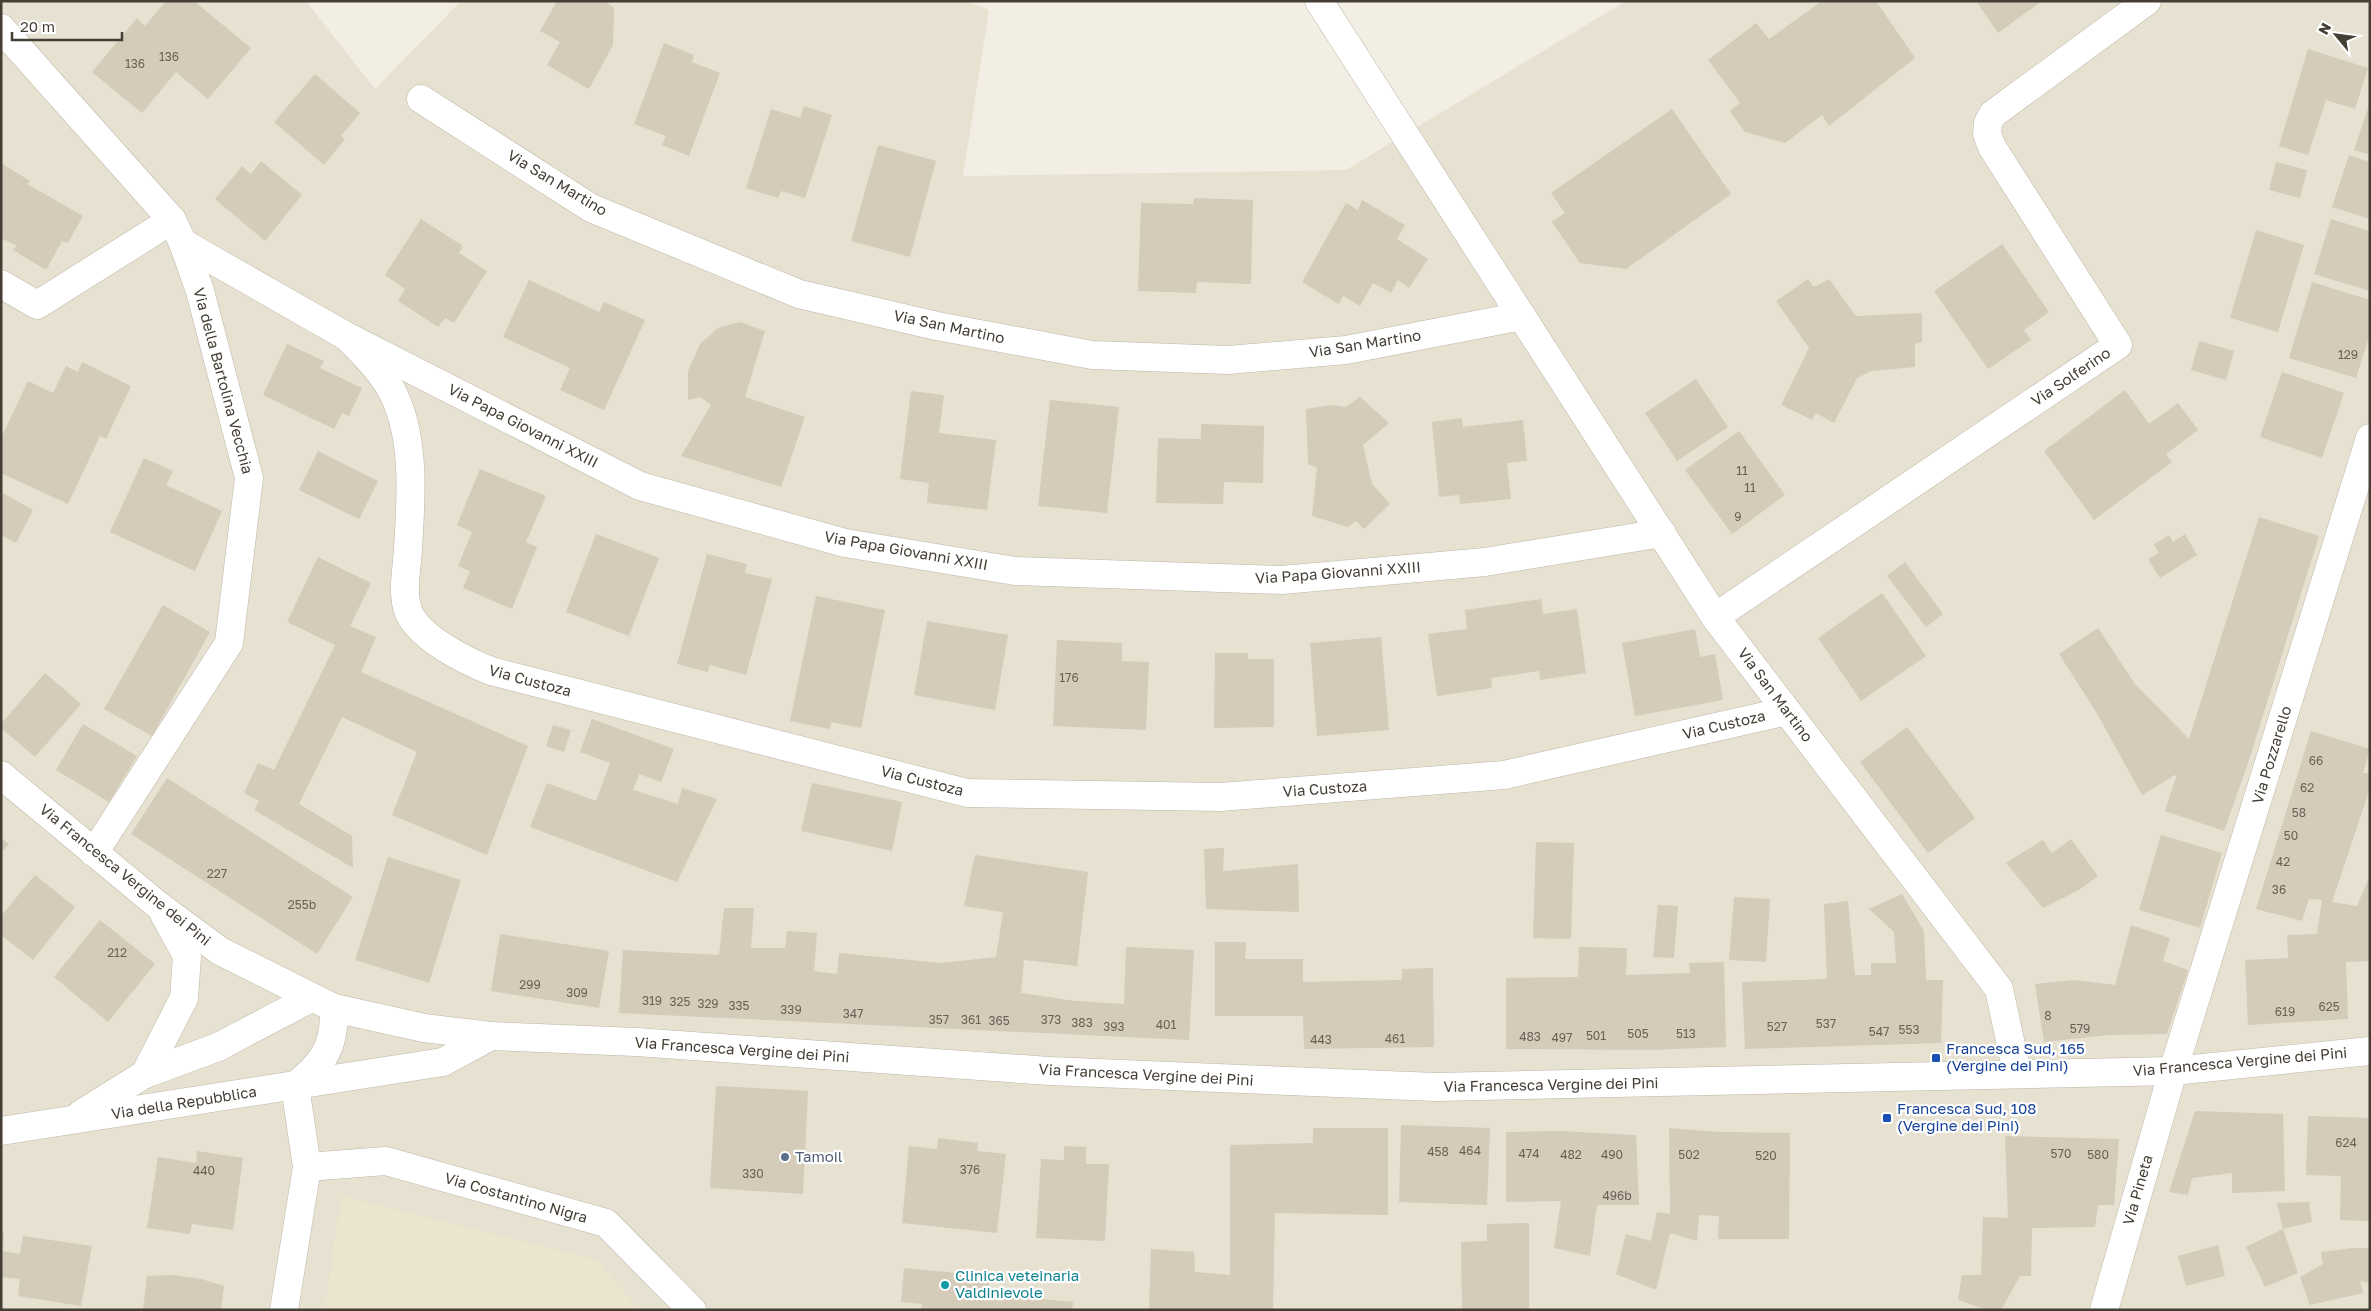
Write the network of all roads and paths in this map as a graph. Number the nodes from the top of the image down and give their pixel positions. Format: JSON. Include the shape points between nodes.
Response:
{"nodes":[{"id":1,"x":1319,"y":1,"type":"edge"},
{"id":2,"x":2133,"y":5,"type":"edge"},
{"id":3,"x":1,"y":28,"type":"edge"},
{"id":4,"x":422,"y":99,"type":"dead end"},
{"id":5,"x":178,"y":231,"type":"junction"},
{"id":6,"x":1,"y":284,"type":"edge"},
{"id":7,"x":1522,"y":316,"type":"junction"},
{"id":8,"x":346,"y":336,"type":"junction"},
{"id":9,"x":2370,"y":438,"type":"edge"},
{"id":10,"x":1662,"y":532,"type":"junction"},
{"id":11,"x":1715,"y":617,"type":"junction"},
{"id":12,"x":1787,"y":712,"type":"junction"},
{"id":13,"x":1,"y":775,"type":"edge"},
{"id":14,"x":94,"y":853,"type":"junction"},
{"id":15,"x":159,"y":906,"type":"junction"},
{"id":16,"x":322,"y":1003,"type":"junction"},
{"id":17,"x":491,"y":1036,"type":"junction"},
{"id":18,"x":2370,"y":1051,"type":"edge"},
{"id":19,"x":2173,"y":1071,"type":"junction"},
{"id":20,"x":2017,"y":1073,"type":"junction"},
{"id":21,"x":145,"y":1074,"type":"junction"},
{"id":22,"x":295,"y":1086,"type":"junction"},
{"id":23,"x":73,"y":1120,"type":"junction"},
{"id":24,"x":1,"y":1131,"type":"edge"},
{"id":25,"x":307,"y":1167,"type":"junction"},
{"id":26,"x":284,"y":1310,"type":"edge"},
{"id":27,"x":692,"y":1310,"type":"edge"},
{"id":28,"x":2104,"y":1310,"type":"edge"}],
"edges":[{"from":1,"to":7,"type":"street","name":"Via San Martino"},
{"from":2,"to":11,"type":"street","name":"Via Solferino","via":[[1993,114],[1987,134],[2002,166],[2118,345]]},
{"from":3,"to":5,"type":"street","name":"Via della Bartolina Vecchia"},
{"from":4,"to":7,"type":"street","name":"Via San Martino","via":[[592,208],[799,294],[937,326],[1092,355],[1228,360],[1346,350]]},
{"from":5,"to":6,"type":"street","via":[[37,305]]},
{"from":5,"to":8,"type":"street","name":"Via Papa Giovanni XXIII"},
{"from":5,"to":14,"type":"street","name":"Via della Bartolina Vecchia","via":[[200,291],[249,478],[229,643]]},
{"from":7,"to":10,"type":"street","name":"Via San Martino"},
{"from":8,"to":10,"type":"street","name":"Via Papa Giovanni XXIII","via":[[640,486],[845,543],[1015,571],[1282,580],[1485,562]]},
{"from":8,"to":12,"type":"street","name":"Via Custoza","via":[[385,380],[402,416],[410,474],[405,592],[408,612],[414,622],[447,650],[500,674],[966,793],[1220,797],[1504,775]]},
{"from":9,"to":19,"type":"street","name":"Via Pozzarello"},
{"from":10,"to":11,"type":"street","name":"Via San Martino"},
{"from":11,"to":12,"type":"street","name":"Via San Martino"},
{"from":12,"to":20,"type":"street","name":"Via San Martino","via":[[1999,989]]},
{"from":13,"to":14,"type":"street","name":"Via Francesca Vergine dei Pini"},
{"from":14,"to":15,"type":"street","name":"Via Francesca Vergine dei Pini"},
{"from":15,"to":16,"type":"street","name":"Via Francesca Vergine dei Pini","via":[[220,951]]},
{"from":15,"to":21,"type":"street","via":[[187,956],[184,998]]},
{"from":16,"to":17,"type":"street","name":"Via Francesca Vergine dei Pini","via":[[424,1028]]},
{"from":16,"to":21,"type":"street","name":"Via della Repubblica"},
{"from":16,"to":22,"type":"street","via":[[335,1026],[331,1046],[310,1074]]},
{"from":17,"to":20,"type":"street","name":"Via Francesca Vergine dei Pini","via":[[636,1042],[1050,1071],[1435,1087]]},
{"from":17,"to":22,"type":"street","name":"Via della Repubblica","via":[[443,1062]]},
{"from":18,"to":19,"type":"street","name":"Via Francesca Vergine dei Pini"},
{"from":19,"to":20,"type":"street","name":"Via Francesca Vergine dei Pini"},
{"from":19,"to":28,"type":"street","name":"Via Pineta"},
{"from":21,"to":23,"type":"street","name":"Via della Repubblica"},
{"from":22,"to":23,"type":"street","name":"Via della Repubblica"},
{"from":22,"to":25,"type":"street"},
{"from":23,"to":24,"type":"street","name":"Via della Repubblica"},
{"from":25,"to":26,"type":"street"},
{"from":25,"to":27,"type":"street","name":"Via Costantino Nigra","via":[[386,1161],[606,1223]]}]}
